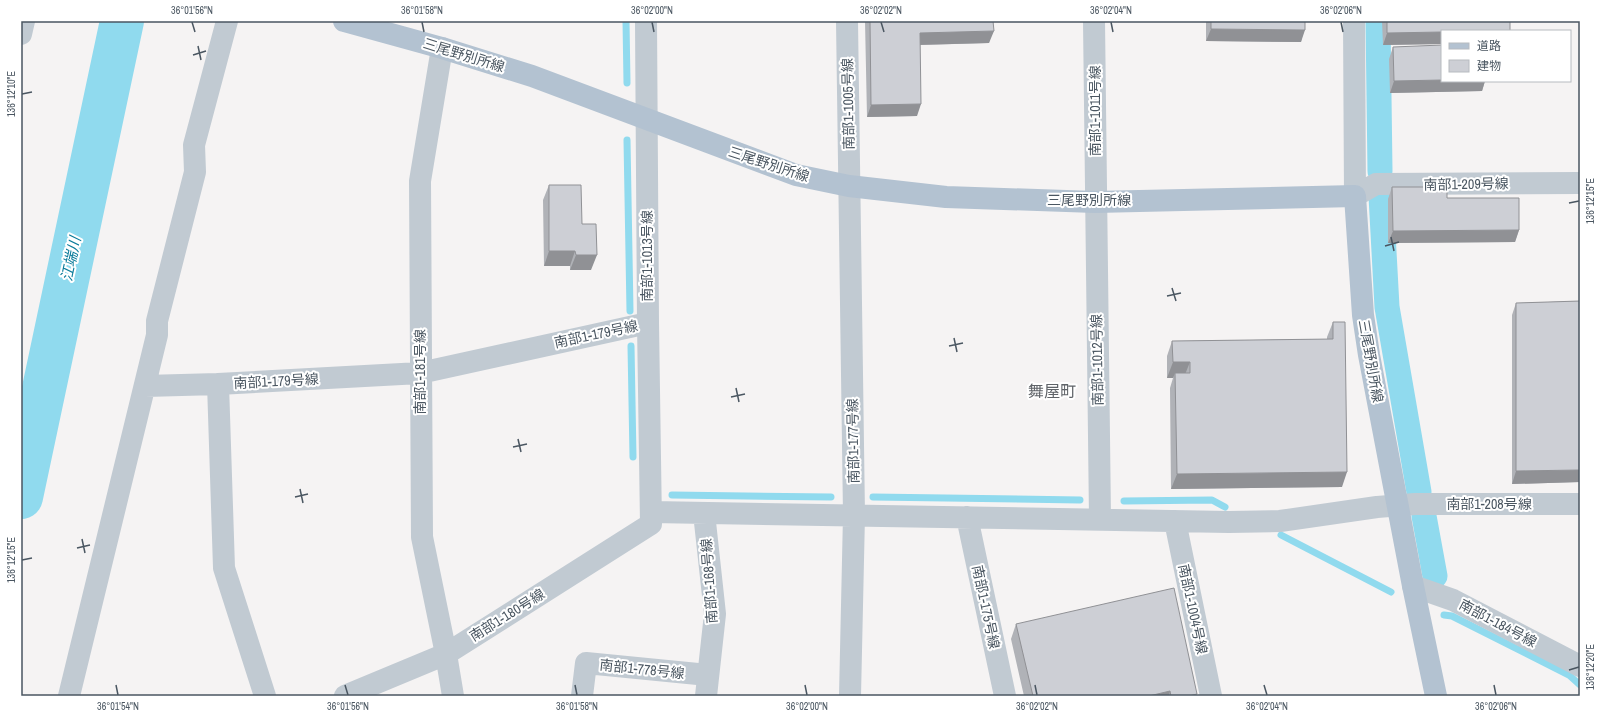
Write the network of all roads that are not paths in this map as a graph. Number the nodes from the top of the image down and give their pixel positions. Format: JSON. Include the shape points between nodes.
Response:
{"nodes":[{"id":1,"x":24,"y":21,"type":"edge"},
{"id":2,"x":227,"y":21,"type":"edge"},
{"id":3,"x":344,"y":21,"type":"edge"},
{"id":4,"x":646,"y":21,"type":"edge"},
{"id":5,"x":847,"y":21,"type":"edge"},
{"id":6,"x":1094,"y":21,"type":"edge"},
{"id":7,"x":1354,"y":21,"type":"edge"},
{"id":8,"x":21,"y":34,"type":"edge"},
{"id":9,"x":442,"y":48,"type":"junction"},
{"id":10,"x":647,"y":120,"type":"junction"},
{"id":11,"x":1580,"y":183,"type":"edge"},
{"id":12,"x":849,"y":186,"type":"junction"},
{"id":13,"x":1355,"y":196,"type":"junction"},
{"id":14,"x":1095,"y":202,"type":"junction"},
{"id":15,"x":648,"y":323,"type":"junction"},
{"id":16,"x":420,"y":373,"type":"junction"},
{"id":17,"x":218,"y":384,"type":"junction"},
{"id":18,"x":145,"y":386,"type":"junction"},
{"id":19,"x":1580,"y":504,"type":"edge"},
{"id":20,"x":1398,"y":506,"type":"junction"},
{"id":21,"x":652,"y":512,"type":"junction"},
{"id":22,"x":704,"y":513,"type":"junction"},
{"id":23,"x":854,"y":515,"type":"junction"},
{"id":24,"x":967,"y":517,"type":"junction"},
{"id":25,"x":1100,"y":519,"type":"junction"},
{"id":26,"x":1175,"y":521,"type":"junction"},
{"id":27,"x":1413,"y":586,"type":"junction"},
{"id":28,"x":446,"y":654,"type":"junction"},
{"id":29,"x":1580,"y":666,"type":"edge"},
{"id":30,"x":707,"y":686,"type":"edge"},
{"id":31,"x":69,"y":696,"type":"edge"},
{"id":32,"x":265,"y":696,"type":"edge"},
{"id":33,"x":345,"y":696,"type":"edge"},
{"id":34,"x":453,"y":696,"type":"edge"},
{"id":35,"x":582,"y":696,"type":"edge"},
{"id":36,"x":850,"y":696,"type":"edge"},
{"id":37,"x":1005,"y":696,"type":"edge"},
{"id":38,"x":1211,"y":696,"type":"edge"},
{"id":39,"x":1436,"y":696,"type":"edge"}],
"edges":[{"from":1,"to":8,"type":"street"},
{"from":2,"to":18,"type":"street","via":[[194,145],[195,172],[157,321],[157,334]]},
{"from":3,"to":9,"type":"main road","name":"三尾野別所線"},
{"from":4,"to":10,"type":"street","name":"南部1-1013号線"},
{"from":5,"to":12,"type":"street","name":"南部1-1005号線"},
{"from":6,"to":14,"type":"street","name":"南部1-1011号線"},
{"from":7,"to":13,"type":"street"},
{"from":9,"to":10,"type":"main road","name":"三尾野別所線","via":[[532,76]]},
{"from":9,"to":16,"type":"street","name":"南部1-181号線","via":[[420,181]]},
{"from":10,"to":12,"type":"main road","name":"三尾野別所線","via":[[796,175]]},
{"from":10,"to":15,"type":"street","name":"南部1-1013号線"},
{"from":11,"to":13,"type":"street","name":"南部1-209号線","via":[[1376,184]]},
{"from":12,"to":14,"type":"main road","name":"三尾野別所線","via":[[946,197]]},
{"from":12,"to":23,"type":"street","name":"南部1-177号線"},
{"from":13,"to":14,"type":"main road","name":"三尾野別所線"},
{"from":13,"to":20,"type":"main road","name":"三尾野別所線","via":[[1363,315]]},
{"from":14,"to":25,"type":"street","name":"南部1-1012号線"},
{"from":15,"to":16,"type":"street","name":"南部1-179号線"},
{"from":15,"to":21,"type":"street","name":"南部1-1013号線"},
{"from":16,"to":17,"type":"street","name":"南部1-179号線"},
{"from":16,"to":28,"type":"street","name":"南部1-181号線","via":[[422,537]]},
{"from":17,"to":18,"type":"street"},
{"from":17,"to":32,"type":"street","name":"南部1-179号線","via":[[224,568]]},
{"from":18,"to":31,"type":"street"},
{"from":19,"to":20,"type":"street","name":"南部1-208号線"},
{"from":20,"to":26,"type":"street","name":"南部1-208号線","via":[[1280,520]]},
{"from":20,"to":27,"type":"main road","name":"三尾野別所線"},
{"from":21,"to":22,"type":"street","name":"南部1-208号線"},
{"from":21,"to":28,"type":"street","name":"南部1-180号線","via":[[651,524]]},
{"from":22,"to":23,"type":"street","name":"南部1-208号線"},
{"from":22,"to":30,"type":"street","name":"南部1-168号線","via":[[715,614]]},
{"from":23,"to":24,"type":"street","name":"南部1-208号線"},
{"from":23,"to":36,"type":"street","name":"南部1-177号線"},
{"from":24,"to":25,"type":"street","name":"南部1-208号線"},
{"from":24,"to":37,"type":"street","name":"南部1-175号線"},
{"from":25,"to":26,"type":"street","name":"南部1-208号線"},
{"from":26,"to":38,"type":"street","name":"南部1-1004号線"},
{"from":27,"to":29,"type":"street","name":"南部1-184号線","via":[[1453,600]]},
{"from":27,"to":39,"type":"main road","name":"三尾野別所線"},
{"from":28,"to":33,"type":"street","name":"南部1-180号線"},
{"from":28,"to":34,"type":"street","name":"南部1-181号線"},
{"from":30,"to":35,"type":"street","name":"南部1-778号線","via":[[586,663]]}]}
